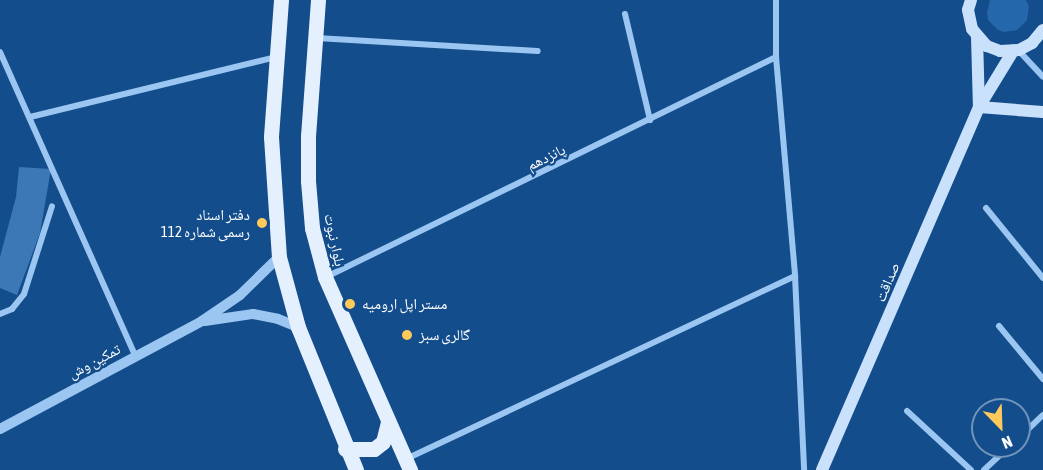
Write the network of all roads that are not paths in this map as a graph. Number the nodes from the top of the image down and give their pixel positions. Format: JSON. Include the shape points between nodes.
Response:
{"nodes":[{"id":1,"x":281,"y":0,"type":"edge"},
{"id":2,"x":318,"y":0,"type":"edge"},
{"id":3,"x":776,"y":0,"type":"edge"},
{"id":4,"x":970,"y":0,"type":"edge"},
{"id":5,"x":625,"y":14,"type":"dead end"},
{"id":6,"x":1043,"y":30,"type":"edge"},
{"id":7,"x":977,"y":37,"type":"junction"},
{"id":8,"x":316,"y":38,"type":"junction"},
{"id":9,"x":538,"y":51,"type":"dead end"},
{"id":10,"x":1016,"y":51,"type":"junction"},
{"id":11,"x":0,"y":52,"type":"edge"},
{"id":12,"x":277,"y":57,"type":"junction"},
{"id":13,"x":776,"y":57,"type":"junction"},
{"id":14,"x":1043,"y":77,"type":"edge"},
{"id":15,"x":979,"y":107,"type":"junction"},
{"id":16,"x":1043,"y":112,"type":"edge"},
{"id":17,"x":30,"y":117,"type":"junction"},
{"id":18,"x":650,"y":120,"type":"junction"},
{"id":19,"x":52,"y":206,"type":"dead end"},
{"id":20,"x":986,"y":208,"type":"dead end"},
{"id":21,"x":279,"y":256,"type":"junction"},
{"id":22,"x":795,"y":276,"type":"junction"},
{"id":23,"x":325,"y":277,"type":"junction"},
{"id":24,"x":1043,"y":278,"type":"edge"},
{"id":25,"x":0,"y":314,"type":"edge"},
{"id":26,"x":202,"y":321,"type":"junction"},
{"id":27,"x":999,"y":326,"type":"dead end"},
{"id":28,"x":298,"y":327,"type":"junction"},
{"id":29,"x":135,"y":355,"type":"junction"},
{"id":30,"x":1043,"y":379,"type":"edge"},
{"id":31,"x":907,"y":411,"type":"dead end"},
{"id":32,"x":1043,"y":415,"type":"edge"},
{"id":33,"x":388,"y":422,"type":"junction"},
{"id":34,"x":1031,"y":426,"type":"edge"},
{"id":35,"x":0,"y":429,"type":"edge"},
{"id":36,"x":345,"y":449,"type":"junction"},
{"id":37,"x":997,"y":458,"type":"edge"},
{"id":38,"x":408,"y":465,"type":"edge"},
{"id":39,"x":356,"y":470,"type":"edge"},
{"id":40,"x":804,"y":470,"type":"edge"},
{"id":41,"x":822,"y":470,"type":"edge"},
{"id":42,"x":971,"y":470,"type":"edge"},
{"id":43,"x":984,"y":470,"type":"edge"}],
"edges":[{"from":1,"to":12,"type":"main road"},
{"from":2,"to":8,"type":"main road","name":"بلوار نبوت"},
{"from":3,"to":13,"type":"street"},
{"from":4,"to":7,"type":"main road","name":"صداقت","via":[[969,20]]},
{"from":5,"to":18,"type":"street"},
{"from":6,"to":10,"type":"main road","name":"صداقت","via":[[1032,43]]},
{"from":7,"to":10,"type":"main road","via":[[1000,51]]},
{"from":7,"to":15,"type":"main road","name":"صداقت"},
{"from":8,"to":9,"type":"street"},
{"from":8,"to":23,"type":"main road","name":"بلوار نبوت","via":[[308,181],[312,228]]},
{"from":10,"to":14,"type":"street"},
{"from":10,"to":15,"type":"main road","name":"صداقت"},
{"from":11,"to":17,"type":"street"},
{"from":12,"to":17,"type":"street"},
{"from":12,"to":21,"type":"main road","via":[[271,137]]},
{"from":13,"to":18,"type":"street","name":"پانزدهم"},
{"from":13,"to":22,"type":"street"},
{"from":15,"to":16,"type":"main road"},
{"from":15,"to":41,"type":"main road","name":"صداقت"},
{"from":17,"to":29,"type":"street"},
{"from":18,"to":23,"type":"street","name":"پانزدهم"},
{"from":19,"to":25,"type":"street","via":[[24,294],[12,309]]},
{"from":20,"to":24,"type":"street"},
{"from":21,"to":26,"type":"street","via":[[240,295]]},
{"from":21,"to":28,"type":"main road"},
{"from":22,"to":38,"type":"street"},
{"from":22,"to":40,"type":"street"},
{"from":23,"to":33,"type":"main road","name":"بلوار نبوت"},
{"from":26,"to":28,"type":"street","via":[[253,314]]},
{"from":26,"to":29,"type":"street","name":"تمکین وش"},
{"from":27,"to":30,"type":"street"},
{"from":28,"to":36,"type":"main road"},
{"from":29,"to":35,"type":"street","name":"تمکین وش"},
{"from":31,"to":42,"type":"street"},
{"from":32,"to":34,"type":"street"},
{"from":33,"to":36,"type":"main road","via":[[383,442],[374,449]]},
{"from":33,"to":38,"type":"main road","name":"بلوار نبوت"},
{"from":36,"to":39,"type":"main road"},
{"from":37,"to":43,"type":"street"}]}
